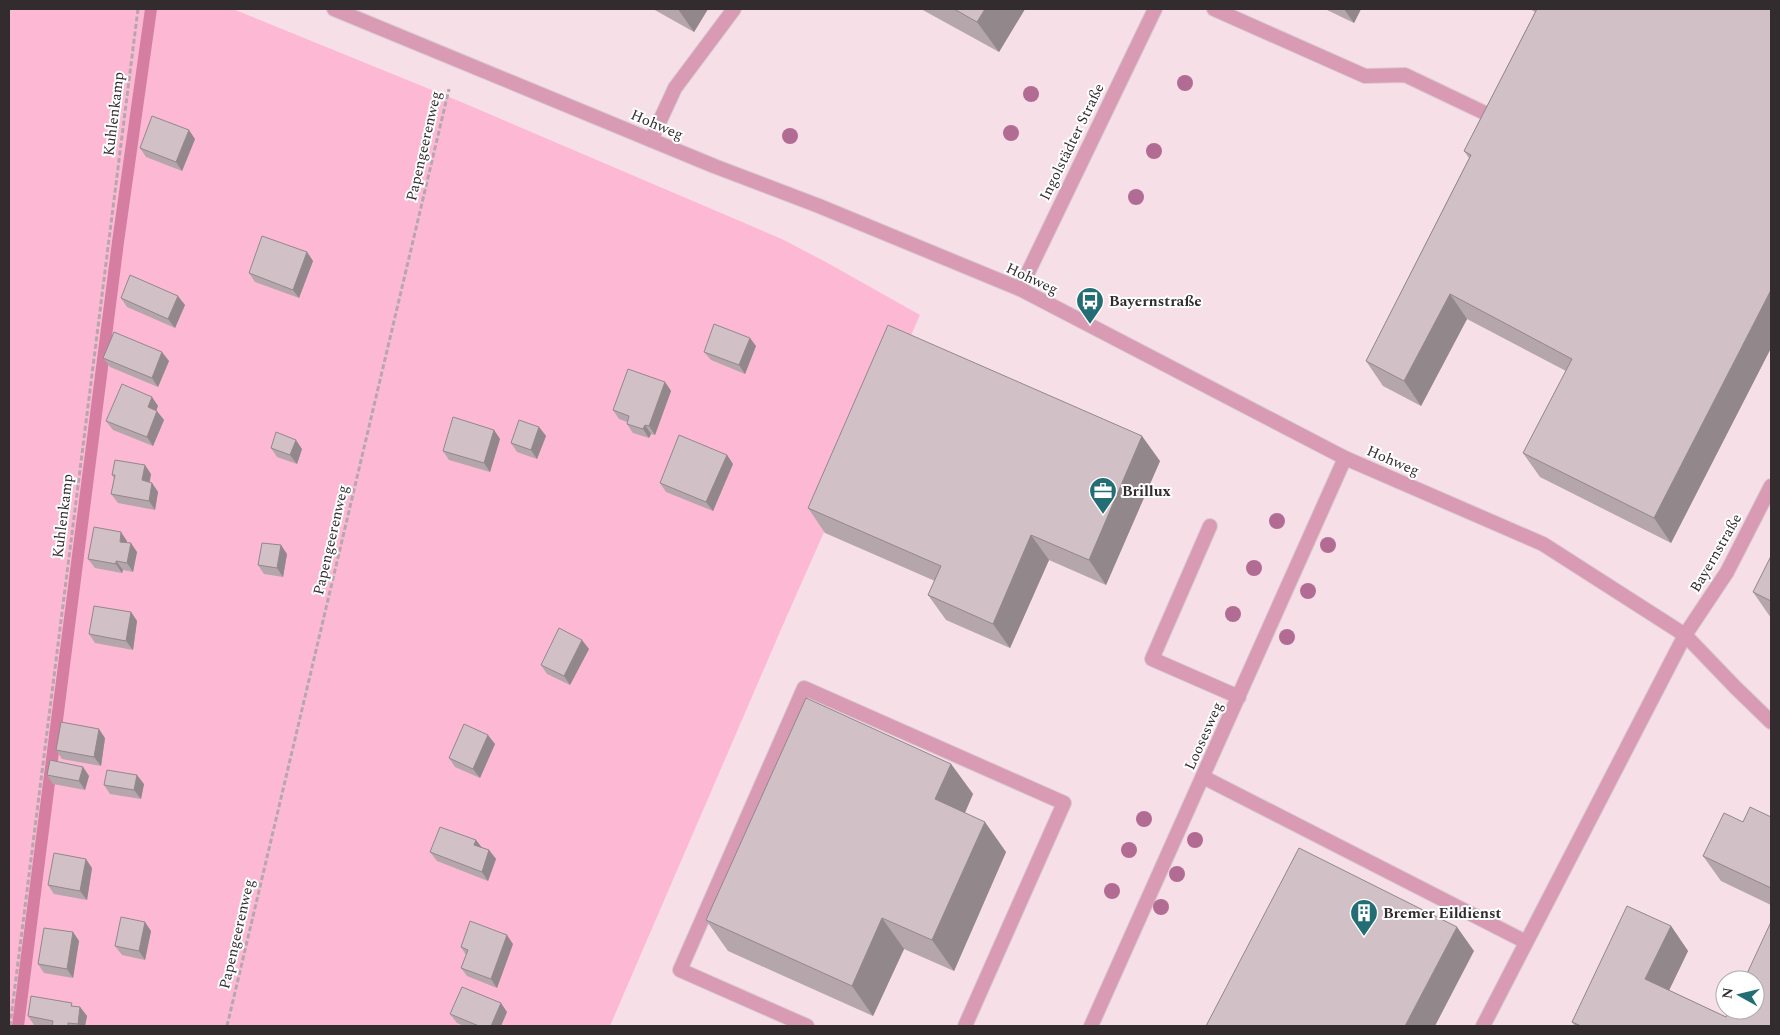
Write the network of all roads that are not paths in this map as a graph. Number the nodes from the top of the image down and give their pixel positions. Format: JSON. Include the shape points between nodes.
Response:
{"nodes":[{"id":1,"x":334,"y":9,"type":"edge"},
{"id":2,"x":734,"y":9,"type":"edge"},
{"id":3,"x":1155,"y":9,"type":"edge"},
{"id":4,"x":1214,"y":9,"type":"edge"},
{"id":5,"x":1489,"y":115,"type":"edge"},
{"id":6,"x":650,"y":140,"type":"junction"},
{"id":7,"x":1020,"y":289,"type":"junction"},
{"id":8,"x":1345,"y":458,"type":"junction"},
{"id":9,"x":1771,"y":486,"type":"edge"},
{"id":10,"x":1210,"y":526,"type":"dead end"},
{"id":11,"x":1686,"y":635,"type":"junction"},
{"id":12,"x":1239,"y":697,"type":"junction"},
{"id":13,"x":1771,"y":722,"type":"edge"},
{"id":14,"x":1203,"y":777,"type":"junction"},
{"id":15,"x":1526,"y":942,"type":"junction"},
{"id":16,"x":807,"y":1026,"type":"edge"},
{"id":17,"x":965,"y":1026,"type":"edge"},
{"id":18,"x":1092,"y":1026,"type":"edge"},
{"id":19,"x":1483,"y":1026,"type":"edge"}],
"edges":[{"from":1,"to":6,"type":"street","name":"Hohweg"},
{"from":2,"to":6,"type":"street","via":[[675,88]]},
{"from":3,"to":7,"type":"street","name":"Ingolstädter Straße"},
{"from":4,"to":5,"type":"street","via":[[1365,76],[1405,76]]},
{"from":6,"to":7,"type":"street","name":"Hohweg"},
{"from":7,"to":8,"type":"street","name":"Hohweg"},
{"from":8,"to":11,"type":"street","name":"Hohweg","via":[[1543,544]]},
{"from":8,"to":12,"type":"street","name":"Loosesweg"},
{"from":9,"to":11,"type":"street","name":"Bayernstraße","via":[[1727,572]]},
{"from":10,"to":12,"type":"street","via":[[1152,659]]},
{"from":11,"to":13,"type":"street","name":"Hohweg"},
{"from":11,"to":15,"type":"street","name":"Bayernstraße"},
{"from":12,"to":14,"type":"street","name":"Loosesweg"},
{"from":14,"to":15,"type":"street"},
{"from":14,"to":18,"type":"street","name":"Loosesweg"},
{"from":15,"to":19,"type":"street","name":"Bayernstraße"},
{"from":16,"to":17,"type":"street","via":[[680,970],[804,688],[1064,803]]}]}
